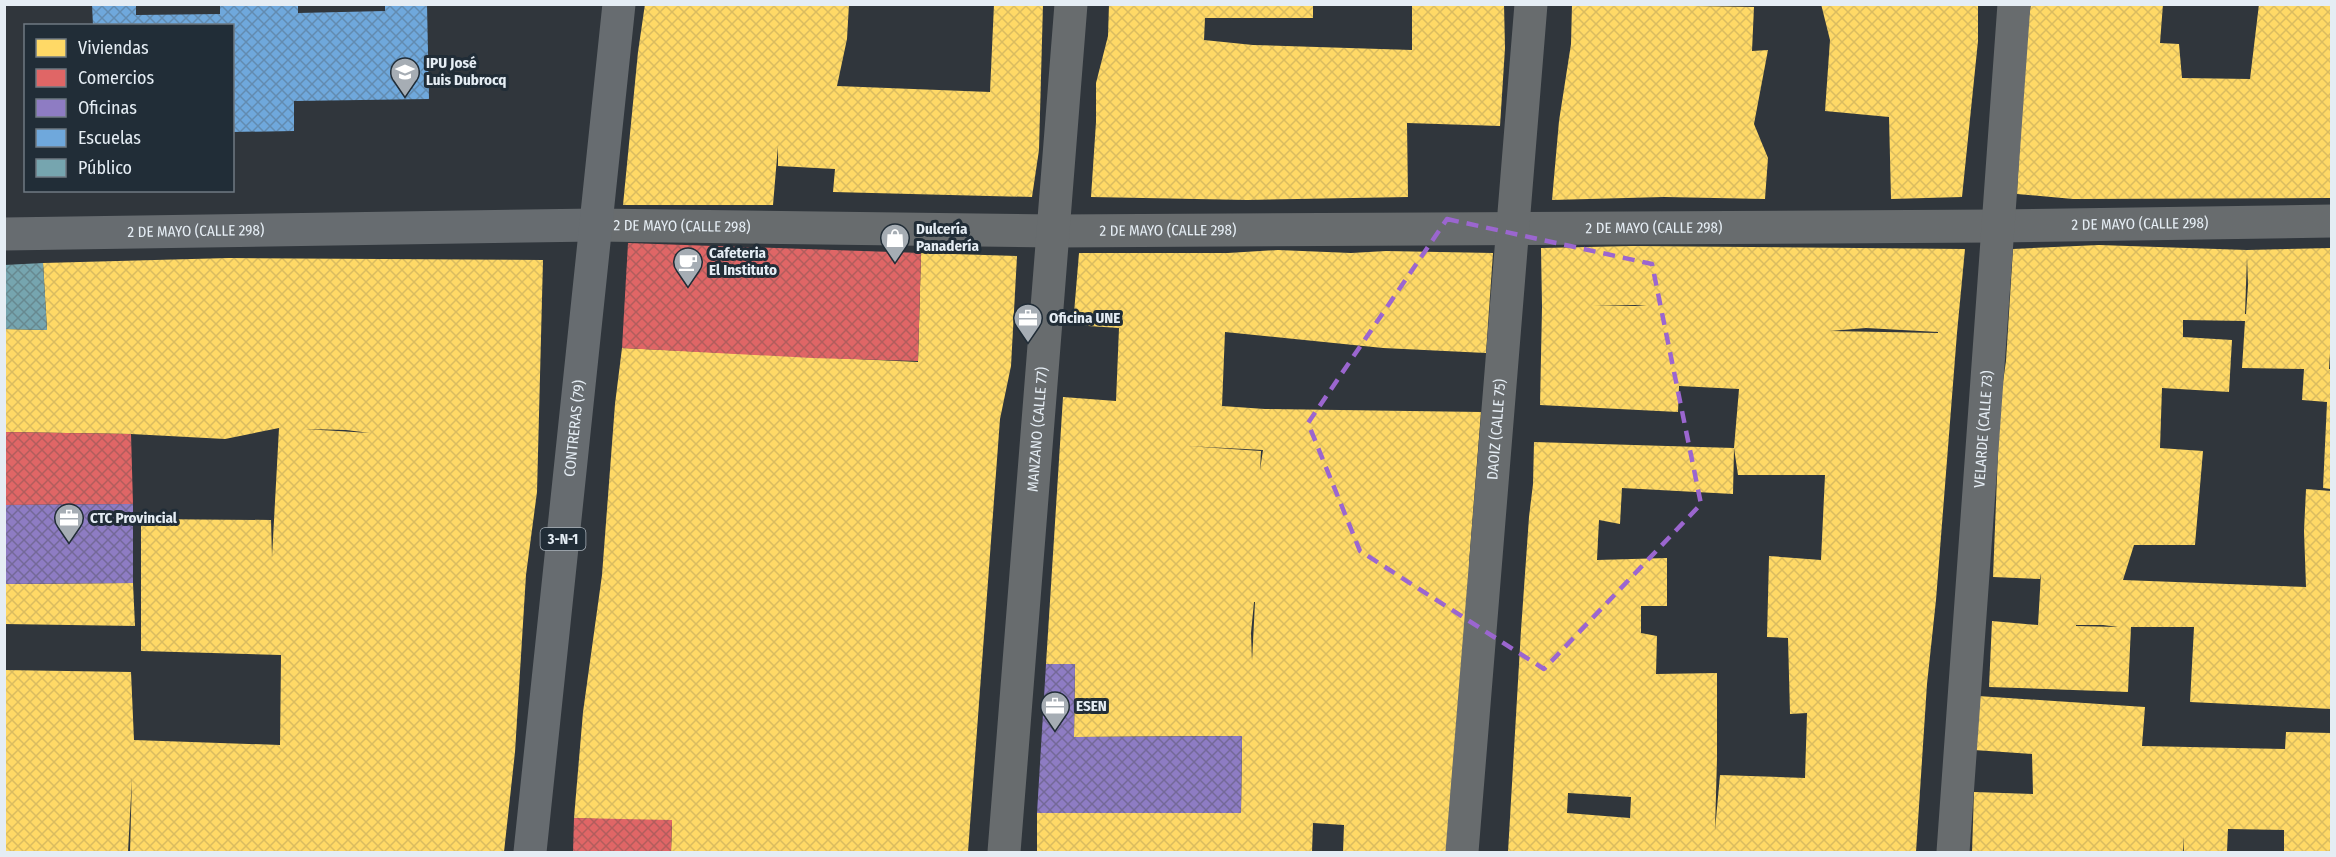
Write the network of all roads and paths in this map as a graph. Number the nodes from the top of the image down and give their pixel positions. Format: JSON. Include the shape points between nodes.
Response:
{"nodes":[{"id":1,"x":619,"y":4,"type":"edge"},
{"id":2,"x":1071,"y":4,"type":"edge"},
{"id":3,"x":1531,"y":4,"type":"edge"},
{"id":4,"x":2014,"y":4,"type":"edge"},
{"id":5,"x":2331,"y":221,"type":"edge"},
{"id":6,"x":596,"y":225,"type":"junction"},
{"id":7,"x":1996,"y":226,"type":"junction"},
{"id":8,"x":1513,"y":228,"type":"junction"},
{"id":9,"x":1054,"y":231,"type":"junction"},
{"id":10,"x":4,"y":234,"type":"edge"},
{"id":11,"x":530,"y":852,"type":"edge"},
{"id":12,"x":1004,"y":852,"type":"edge"},
{"id":13,"x":1462,"y":852,"type":"edge"},
{"id":14,"x":1953,"y":852,"type":"edge"}],
"edges":[{"from":1,"to":6,"type":"main road","name":"CONTRERAS (79)","number":"3-N-1"},
{"from":2,"to":9,"type":"street","name":"MANZANO (CALLE 77)"},
{"from":3,"to":8,"type":"street","name":"DAOIZ (CALLE 75)"},
{"from":4,"to":7,"type":"street","name":"VELARDE (CALLE 73)"},
{"from":5,"to":7,"type":"street","name":"2 DE MAYO (CALLE 298)"},
{"from":6,"to":9,"type":"street","name":"2 DE MAYO (CALLE 298)"},
{"from":6,"to":10,"type":"main road","name":"2 DE MAYO (CALLE 298)"},
{"from":6,"to":11,"type":"main road","name":"CONTRERAS (79)","number":"3-N-1"},
{"from":7,"to":8,"type":"street","name":"2 DE MAYO (CALLE 298)"},
{"from":7,"to":14,"type":"street","name":"VELARDE (CALLE 73)"},
{"from":8,"to":9,"type":"street","name":"2 DE MAYO (CALLE 298)"},
{"from":8,"to":13,"type":"street","name":"DAOIZ (CALLE 75)"},
{"from":9,"to":12,"type":"street","name":"MANZANO (CALLE 77)"}]}
